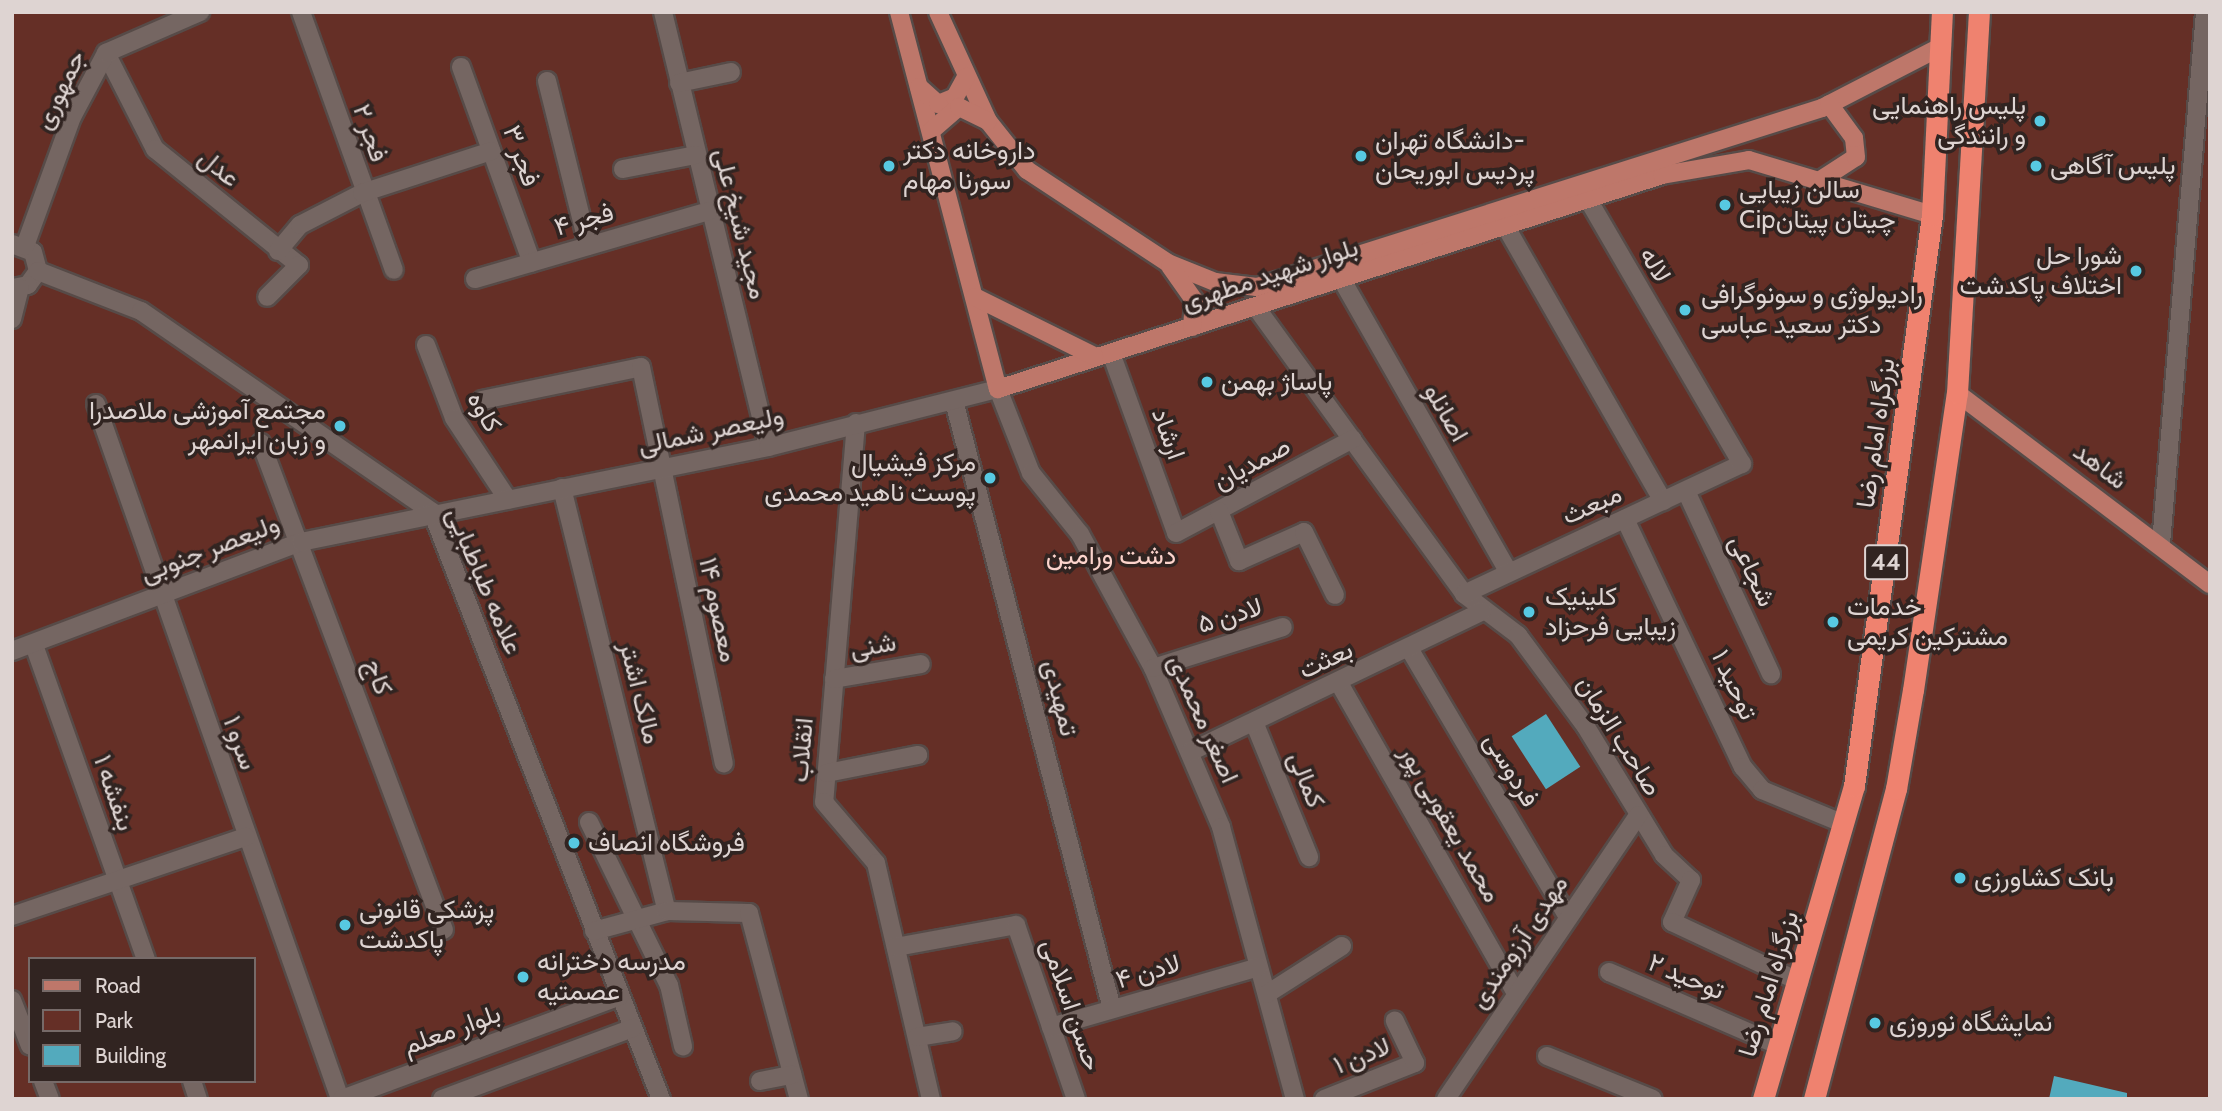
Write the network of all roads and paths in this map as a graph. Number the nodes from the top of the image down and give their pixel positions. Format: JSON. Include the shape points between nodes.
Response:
{"nodes":[{"id":1,"x":301,"y":12,"type":"edge"},
{"id":2,"x":663,"y":12,"type":"edge"},
{"id":3,"x":899,"y":12,"type":"edge"},
{"id":4,"x":939,"y":12,"type":"edge"},
{"id":5,"x":1942,"y":12,"type":"edge"},
{"id":6,"x":1979,"y":12,"type":"edge"},
{"id":7,"x":2205,"y":12,"type":"edge"},
{"id":8,"x":191,"y":14,"type":"edge"},
{"id":9,"x":1940,"y":47,"type":"junction"},
{"id":10,"x":106,"y":53,"type":"junction"},
{"id":11,"x":461,"y":67,"type":"dead end"},
{"id":12,"x":2205,"y":67,"type":"edge"},
{"id":13,"x":730,"y":72,"type":"dead end"},
{"id":14,"x":966,"y":77,"type":"junction"},
{"id":15,"x":547,"y":81,"type":"dead end"},
{"id":16,"x":679,"y":83,"type":"junction"},
{"id":17,"x":919,"y":87,"type":"junction"},
{"id":18,"x":1829,"y":104,"type":"junction"},
{"id":19,"x":988,"y":121,"type":"junction"},
{"id":20,"x":931,"y":131,"type":"junction"},
{"id":21,"x":491,"y":150,"type":"junction"},
{"id":22,"x":696,"y":155,"type":"junction"},
{"id":23,"x":623,"y":169,"type":"dead end"},
{"id":24,"x":1822,"y":179,"type":"junction"},
{"id":25,"x":362,"y":193,"type":"junction"},
{"id":26,"x":1588,"y":199,"type":"junction"},
{"id":27,"x":709,"y":211,"type":"junction"},
{"id":28,"x":1932,"y":215,"type":"junction"},
{"id":29,"x":1506,"y":227,"type":"junction"},
{"id":30,"x":19,"y":245,"type":"edge"},
{"id":31,"x":588,"y":246,"type":"junction"},
{"id":32,"x":278,"y":251,"type":"junction"},
{"id":33,"x":531,"y":262,"type":"junction"},
{"id":34,"x":1168,"y":263,"type":"junction"},
{"id":35,"x":394,"y":270,"type":"dead end"},
{"id":36,"x":38,"y":271,"type":"junction"},
{"id":37,"x":475,"y":279,"type":"dead end"},
{"id":38,"x":1342,"y":280,"type":"junction"},
{"id":39,"x":16,"y":288,"type":"edge"},
{"id":40,"x":268,"y":297,"type":"dead end"},
{"id":41,"x":975,"y":297,"type":"junction"},
{"id":42,"x":1258,"y":310,"type":"junction"},
{"id":43,"x":12,"y":319,"type":"edge"},
{"id":44,"x":1192,"y":327,"type":"junction"},
{"id":45,"x":426,"y":345,"type":"dead end"},
{"id":46,"x":1102,"y":354,"type":"junction"},
{"id":47,"x":998,"y":388,"type":"junction"},
{"id":48,"x":1957,"y":393,"type":"junction"},
{"id":49,"x":482,"y":400,"type":"dead end"},
{"id":50,"x":954,"y":401,"type":"junction"},
{"id":51,"x":96,"y":404,"type":"dead end"},
{"id":52,"x":856,"y":424,"type":"junction"},
{"id":53,"x":1353,"y":439,"type":"junction"},
{"id":54,"x":261,"y":443,"type":"dead end"},
{"id":55,"x":768,"y":447,"type":"junction"},
{"id":56,"x":1742,"y":464,"type":"joint"},
{"id":57,"x":660,"y":470,"type":"junction"},
{"id":58,"x":562,"y":488,"type":"junction"},
{"id":59,"x":1686,"y":491,"type":"junction"},
{"id":60,"x":508,"y":500,"type":"junction"},
{"id":61,"x":1663,"y":501,"type":"junction"},
{"id":62,"x":1219,"y":511,"type":"junction"},
{"id":63,"x":432,"y":512,"type":"junction"},
{"id":64,"x":1625,"y":519,"type":"junction"},
{"id":65,"x":1176,"y":533,"type":"joint"},
{"id":66,"x":301,"y":542,"type":"junction"},
{"id":67,"x":2161,"y":544,"type":"junction"},
{"id":68,"x":1508,"y":571,"type":"junction"},
{"id":69,"x":2210,"y":584,"type":"edge"},
{"id":70,"x":1464,"y":594,"type":"junction"},
{"id":71,"x":1335,"y":595,"type":"dead end"},
{"id":72,"x":159,"y":596,"type":"junction"},
{"id":73,"x":1483,"y":611,"type":"junction"},
{"id":74,"x":1283,"y":627,"type":"dead end"},
{"id":75,"x":34,"y":645,"type":"junction"},
{"id":76,"x":1410,"y":650,"type":"junction"},
{"id":77,"x":12,"y":651,"type":"edge"},
{"id":78,"x":921,"y":664,"type":"dead end"},
{"id":79,"x":1153,"y":668,"type":"junction"},
{"id":80,"x":1771,"y":674,"type":"dead end"},
{"id":81,"x":834,"y":679,"type":"junction"},
{"id":82,"x":1339,"y":683,"type":"junction"},
{"id":83,"x":1254,"y":722,"type":"junction"},
{"id":84,"x":1190,"y":752,"type":"junction"},
{"id":85,"x":918,"y":755,"type":"dead end"},
{"id":86,"x":724,"y":762,"type":"dead end"},
{"id":87,"x":827,"y":773,"type":"junction"},
{"id":88,"x":1638,"y":815,"type":"junction"},
{"id":89,"x":589,"y":822,"type":"dead end"},
{"id":90,"x":1844,"y":824,"type":"junction"},
{"id":91,"x":246,"y":837,"type":"junction"},
{"id":92,"x":1309,"y":857,"type":"dead end"},
{"id":93,"x":117,"y":881,"type":"junction"},
{"id":94,"x":667,"y":911,"type":"junction"},
{"id":95,"x":12,"y":916,"type":"edge"},
{"id":96,"x":1567,"y":916,"type":"junction"},
{"id":97,"x":634,"y":920,"type":"junction"},
{"id":98,"x":444,"y":930,"type":"dead end"},
{"id":99,"x":594,"y":931,"type":"junction"},
{"id":100,"x":1342,"y":946,"type":"dead end"},
{"id":101,"x":896,"y":947,"type":"junction"},
{"id":102,"x":145,"y":957,"type":"edge"},
{"id":103,"x":1259,"y":967,"type":"junction"},
{"id":104,"x":1609,"y":972,"type":"dead end"},
{"id":105,"x":1800,"y":982,"type":"junction"},
{"id":106,"x":1514,"y":990,"type":"junction"},
{"id":107,"x":1267,"y":994,"type":"junction"},
{"id":108,"x":620,"y":996,"type":"junction"},
{"id":109,"x":12,"y":1000,"type":"edge"},
{"id":110,"x":1112,"y":1009,"type":"junction"},
{"id":111,"x":1395,"y":1021,"type":"dead end"},
{"id":112,"x":1051,"y":1027,"type":"junction"},
{"id":113,"x":634,"y":1028,"type":"junction"},
{"id":114,"x":953,"y":1031,"type":"dead end"},
{"id":115,"x":917,"y":1037,"type":"junction"},
{"id":116,"x":28,"y":1041,"type":"edge"},
{"id":117,"x":683,"y":1046,"type":"dead end"},
{"id":118,"x":1780,"y":1046,"type":"junction"},
{"id":119,"x":1547,"y":1056,"type":"dead end"},
{"id":120,"x":792,"y":1074,"type":"junction"},
{"id":121,"x":760,"y":1081,"type":"dead end"},
{"id":122,"x":341,"y":1099,"type":"edge"},
{"id":123,"x":442,"y":1099,"type":"edge"},
{"id":124,"x":661,"y":1099,"type":"edge"},
{"id":125,"x":799,"y":1099,"type":"edge"},
{"id":126,"x":932,"y":1099,"type":"edge"},
{"id":127,"x":1076,"y":1099,"type":"edge"},
{"id":128,"x":1295,"y":1099,"type":"edge"},
{"id":129,"x":1324,"y":1099,"type":"edge"},
{"id":130,"x":1446,"y":1099,"type":"edge"},
{"id":131,"x":1653,"y":1099,"type":"edge"},
{"id":132,"x":1763,"y":1099,"type":"edge"},
{"id":133,"x":1814,"y":1099,"type":"edge"}],
"edges":[{"from":1,"to":25,"type":"street","name":"فجر ۲"},
{"from":2,"to":16,"type":"street","name":"مجید شیخ علی"},
{"from":3,"to":17,"type":"main road"},
{"from":4,"to":14,"type":"main road","name":"بلوار شهید مطهری"},
{"from":5,"to":9,"type":"highway","name":"بزرگراه امام رضا","number":"44"},
{"from":6,"to":48,"type":"highway","number":"44"},
{"from":7,"to":12,"type":"street"},
{"from":8,"to":10,"type":"street","name":"جمهوری"},
{"from":9,"to":18,"type":"main road","name":"بلوار شهید مطهری"},
{"from":9,"to":28,"type":"highway","name":"بزرگراه امام رضا","number":"44"},
{"from":10,"to":30,"type":"street","name":"جمهوری","via":[[72,117]]},
{"from":10,"to":32,"type":"street","name":"عدل","via":[[155,149]]},
{"from":11,"to":21,"type":"street","name":"فجر ۳"},
{"from":12,"to":67,"type":"street"},
{"from":13,"to":16,"type":"street"},
{"from":14,"to":17,"type":"main road","via":[[955,97],[938,104]]},
{"from":14,"to":19,"type":"main road","name":"بلوار شهید مطهری"},
{"from":15,"to":31,"type":"street"},
{"from":16,"to":22,"type":"street","name":"مجید شیخ علی"},
{"from":17,"to":20,"type":"main road"},
{"from":18,"to":24,"type":"main road","via":[[1854,138],[1856,158]]},
{"from":18,"to":34,"type":"main road","name":"بلوار شهید مطهری","via":[[1257,287],[1215,282]]},
{"from":19,"to":20,"type":"main road","via":[[959,107]]},
{"from":19,"to":34,"type":"main road","name":"بلوار شهید مطهری","via":[[1027,170]]},
{"from":20,"to":41,"type":"main road"},
{"from":21,"to":25,"type":"street"},
{"from":21,"to":33,"type":"street","name":"فجر ۳"},
{"from":22,"to":23,"type":"street"},
{"from":22,"to":27,"type":"street","name":"مجید شیخ علی"},
{"from":24,"to":26,"type":"main road","name":"بلوار شهید مطهری","via":[[1749,160],[1662,175]]},
{"from":24,"to":28,"type":"main road","name":"بلوار شهید مطهری"},
{"from":25,"to":32,"type":"street","via":[[300,225]]},
{"from":25,"to":35,"type":"street","name":"فجر ۲"},
{"from":26,"to":29,"type":"main road","name":"بلوار شهید مطهری"},
{"from":26,"to":56,"type":"street","name":"لاله"},
{"from":27,"to":31,"type":"street","name":"فجر ۴"},
{"from":27,"to":55,"type":"street","name":"مجید شیخ علی"},
{"from":28,"to":90,"type":"highway","name":"بزرگراه امام رضا","number":"44"},
{"from":29,"to":38,"type":"main road","name":"بلوار شهید مطهری"},
{"from":29,"to":61,"type":"street"},
{"from":30,"to":36,"type":"street"},
{"from":31,"to":33,"type":"street","name":"فجر ۴"},
{"from":32,"to":40,"type":"street","name":"عدل","via":[[299,265]]},
{"from":33,"to":37,"type":"street","name":"فجر ۴"},
{"from":34,"to":44,"type":"main road","via":[[1194,300]]},
{"from":36,"to":39,"type":"street"},
{"from":36,"to":63,"type":"street","name":"علامه طباطبایی","via":[[141,311]]},
{"from":38,"to":42,"type":"main road","name":"بلوار شهید مطهری"},
{"from":38,"to":68,"type":"street","name":"اصانلو"},
{"from":39,"to":43,"type":"street"},
{"from":41,"to":46,"type":"main road"},
{"from":41,"to":47,"type":"main road"},
{"from":42,"to":44,"type":"main road","name":"بلوار شهید مطهری"},
{"from":42,"to":53,"type":"street","name":"صاحب الزمان"},
{"from":44,"to":46,"type":"main road","name":"بلوار شهید مطهری"},
{"from":45,"to":60,"type":"street","name":"کاوه","via":[[454,418]]},
{"from":46,"to":47,"type":"main road","name":"بلوار شهید مطهری"},
{"from":46,"to":65,"type":"street","name":"ارشاد"},
{"from":47,"to":50,"type":"street","name":"ولیعصر شمالی"},
{"from":47,"to":79,"type":"street","name":"اصغر محمدی","via":[[1031,473],[1080,534]]},
{"from":48,"to":67,"type":"main road","name":"شاهد"},
{"from":48,"to":133,"type":"highway","number":"44","via":[[1896,789]]},
{"from":49,"to":57,"type":"street","name":"۱۴ معصوم","via":[[640,367]]},
{"from":50,"to":52,"type":"street","name":"ولیعصر شمالی"},
{"from":50,"to":110,"type":"street","name":"تمهیدی"},
{"from":51,"to":72,"type":"street","name":"سرو ۱"},
{"from":52,"to":55,"type":"street","name":"ولیعصر شمالی"},
{"from":52,"to":81,"type":"street","name":"انقلاب"},
{"from":53,"to":62,"type":"street","name":"صمدیان"},
{"from":53,"to":70,"type":"street","name":"صاحب الزمان"},
{"from":54,"to":66,"type":"street","name":"کاج"},
{"from":55,"to":57,"type":"street","name":"ولیعصر شمالی"},
{"from":56,"to":59,"type":"street","name":"مبعث"},
{"from":57,"to":58,"type":"street","name":"ولیعصر شمالی"},
{"from":57,"to":86,"type":"street","name":"۱۴ معصوم"},
{"from":58,"to":60,"type":"street","name":"ولیعصر شمالی"},
{"from":58,"to":94,"type":"street","name":"مالک اشتر"},
{"from":59,"to":61,"type":"street","name":"مبعث"},
{"from":59,"to":80,"type":"street","name":"شجاعی"},
{"from":60,"to":63,"type":"street","name":"ولیعصر شمالی"},
{"from":61,"to":64,"type":"street","name":"مبعث"},
{"from":62,"to":65,"type":"street","name":"صمدیان"},
{"from":62,"to":71,"type":"street","via":[[1239,561],[1304,532]]},
{"from":63,"to":66,"type":"street","name":"ولیعصر جنوبی"},
{"from":63,"to":99,"type":"street","name":"علامه طباطبایی"},
{"from":64,"to":68,"type":"street","name":"مبعث"},
{"from":64,"to":90,"type":"street","name":"توحید ۱","via":[[1743,767],[1762,790]]},
{"from":66,"to":72,"type":"street","name":"ولیعصر جنوبی"},
{"from":66,"to":98,"type":"street","name":"کاج"},
{"from":67,"to":69,"type":"main road","name":"شاهد"},
{"from":68,"to":70,"type":"street","name":"مبعث"},
{"from":70,"to":73,"type":"street","name":"صاحب الزمان"},
{"from":72,"to":75,"type":"street","name":"ولیعصر جنوبی"},
{"from":72,"to":91,"type":"street","name":"سرو ۱"},
{"from":73,"to":76,"type":"street","name":"بعثت"},
{"from":73,"to":88,"type":"street","name":"صاحب الزمان","via":[[1518,635],[1586,727]]},
{"from":74,"to":79,"type":"street","name":"لادن ۵"},
{"from":75,"to":77,"type":"street","name":"ولیعصر جنوبی"},
{"from":75,"to":93,"type":"street","name":"بنفشه ۱"},
{"from":76,"to":82,"type":"street","name":"بعثت"},
{"from":76,"to":96,"type":"street","name":"فردوسی"},
{"from":78,"to":81,"type":"street","name":"شنی"},
{"from":79,"to":84,"type":"street","name":"اصغر محمدی"},
{"from":81,"to":87,"type":"street","name":"انقلاب"},
{"from":82,"to":83,"type":"street","name":"بعثت"},
{"from":82,"to":106,"type":"street","name":"محمد یعقوبی پور"},
{"from":83,"to":84,"type":"street","name":"بعثت"},
{"from":83,"to":92,"type":"street","name":"کمالی"},
{"from":84,"to":103,"type":"street","name":"اصغر محمدی","via":[[1221,827]]},
{"from":85,"to":87,"type":"street"},
{"from":87,"to":101,"type":"street","name":"انقلاب","via":[[824,802],[876,863]]},
{"from":88,"to":96,"type":"street","name":"مهدی آرزومندی"},
{"from":88,"to":105,"type":"street","name":"صاحب الزمان","via":[[1664,855],[1691,880],[1672,922]]},
{"from":89,"to":97,"type":"street"},
{"from":90,"to":105,"type":"highway","name":"بزرگراه امام رضا","number":"44"},
{"from":91,"to":93,"type":"street"},
{"from":91,"to":122,"type":"street","name":"سرو ۱"},
{"from":93,"to":95,"type":"street"},
{"from":93,"to":102,"type":"street","name":"بنفشه ۱"},
{"from":94,"to":97,"type":"street"},
{"from":94,"to":120,"type":"street","via":[[749,913]]},
{"from":96,"to":106,"type":"street","name":"مهدی آرزومندی"},
{"from":97,"to":99,"type":"street"},
{"from":97,"to":117,"type":"street","via":[[669,985]]},
{"from":99,"to":108,"type":"street","name":"علامه طباطبایی"},
{"from":100,"to":107,"type":"street"},
{"from":101,"to":112,"type":"street","name":"حسن اسلامی","via":[[1016,925]]},
{"from":101,"to":115,"type":"street","name":"انقلاب"},
{"from":103,"to":107,"type":"street","name":"اصغر محمدی"},
{"from":103,"to":110,"type":"street","name":"لادن ۴"},
{"from":104,"to":118,"type":"street","name":"توحید ۲"},
{"from":105,"to":118,"type":"highway","name":"بزرگراه امام رضا","number":"44"},
{"from":106,"to":130,"type":"street","name":"مهدی آرزومندی"},
{"from":107,"to":128,"type":"street","name":"اصغر محمدی"},
{"from":108,"to":113,"type":"street","name":"علامه طباطبایی"},
{"from":108,"to":122,"type":"street","name":"بلوار معلم"},
{"from":109,"to":116,"type":"street"},
{"from":110,"to":112,"type":"street","name":"لادن ۴"},
{"from":111,"to":129,"type":"street","name":"لادن ۱","via":[[1415,1063]]},
{"from":112,"to":127,"type":"street","name":"حسن اسلامی"},
{"from":113,"to":123,"type":"street"},
{"from":113,"to":124,"type":"street","name":"علامه طباطبایی"},
{"from":114,"to":115,"type":"street"},
{"from":115,"to":126,"type":"street","name":"انقلاب"},
{"from":118,"to":132,"type":"highway","name":"بزرگراه امام رضا","number":"44"},
{"from":119,"to":131,"type":"street"},
{"from":120,"to":121,"type":"street"},
{"from":120,"to":125,"type":"street"}]}
